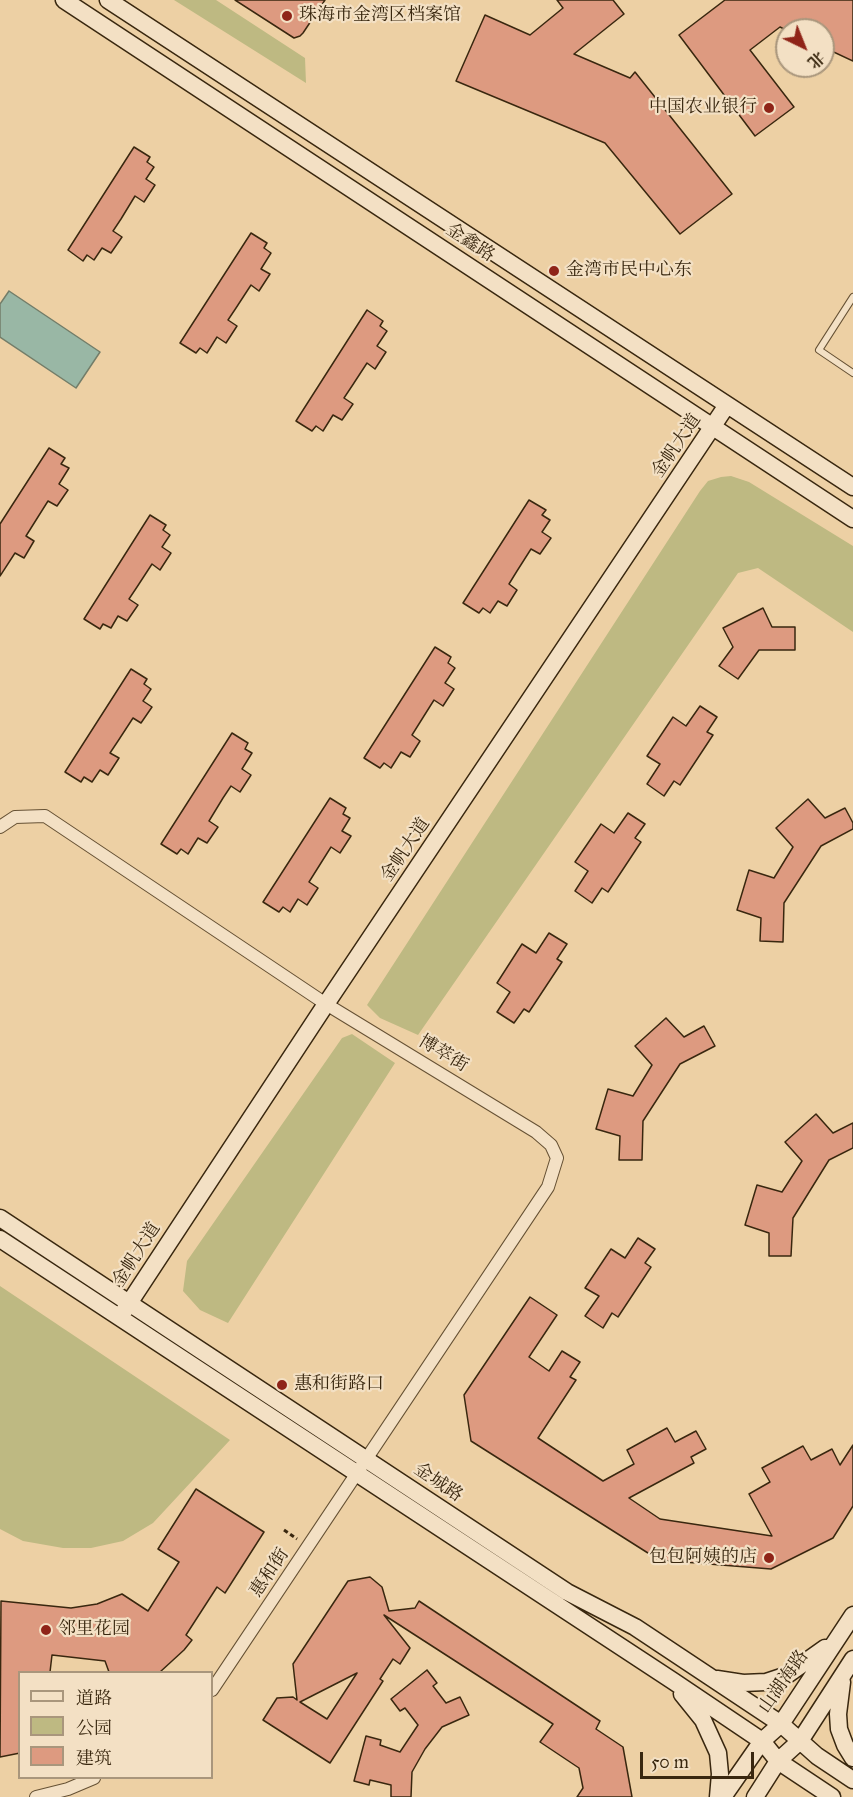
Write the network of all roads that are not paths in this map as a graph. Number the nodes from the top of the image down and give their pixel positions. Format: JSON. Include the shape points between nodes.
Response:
{"nodes":[{"id":1,"x":48,"y":0,"type":"edge"},
{"id":2,"x":108,"y":0,"type":"edge"},
{"id":3,"x":69,"y":3,"type":"edge"},
{"id":4,"x":853,"y":297,"type":"edge"},
{"id":5,"x":853,"y":373,"type":"edge"},
{"id":6,"x":728,"y":405,"type":"junction"},
{"id":7,"x":713,"y":427,"type":"junction"},
{"id":8,"x":853,"y":488,"type":"edge"},
{"id":9,"x":853,"y":519,"type":"edge"},
{"id":10,"x":0,"y":827,"type":"edge"},
{"id":11,"x":326,"y":1004,"type":"junction"},
{"id":12,"x":0,"y":1218,"type":"edge"},
{"id":13,"x":0,"y":1239,"type":"edge"},
{"id":14,"x":129,"y":1302,"type":"junction"},
{"id":15,"x":120,"y":1317,"type":"junction"},
{"id":16,"x":367,"y":1459,"type":"junction"},
{"id":17,"x":357,"y":1474,"type":"junction"},
{"id":18,"x":853,"y":1615,"type":"edge"},
{"id":19,"x":838,"y":1637,"type":"junction"},
{"id":20,"x":849,"y":1666,"type":"edge"},
{"id":21,"x":710,"y":1678,"type":"junction"},
{"id":22,"x":673,"y":1681,"type":"junction"},
{"id":23,"x":213,"y":1689,"type":"edge"},
{"id":24,"x":781,"y":1724,"type":"junction"},
{"id":25,"x":762,"y":1741,"type":"junction"},
{"id":26,"x":801,"y":1742,"type":"junction"},
{"id":27,"x":853,"y":1758,"type":"edge"},
{"id":28,"x":778,"y":1761,"type":"junction"},
{"id":29,"x":92,"y":1779,"type":"edge"},
{"id":30,"x":853,"y":1780,"type":"edge"},
{"id":31,"x":36,"y":1797,"type":"edge"},
{"id":32,"x":718,"y":1797,"type":"edge"},
{"id":33,"x":723,"y":1797,"type":"edge"},
{"id":34,"x":755,"y":1797,"type":"edge"},
{"id":35,"x":832,"y":1797,"type":"edge"}],
"edges":[{"from":1,"to":3,"type":"street"},
{"from":2,"to":6,"type":"street","name":"金鑫路"},
{"from":3,"to":7,"type":"street","name":"金鑫路"},
{"from":4,"to":5,"type":"lane","via":[[819,350]]},
{"from":6,"to":7,"type":"street","name":"金帆大道"},
{"from":6,"to":8,"type":"street","name":"金鑫路"},
{"from":7,"to":9,"type":"street","name":"金鑫路"},
{"from":7,"to":11,"type":"street","name":"金帆大道"},
{"from":10,"to":11,"type":"street","name":"博萃街","via":[[15,817],[45,816]]},
{"from":11,"to":14,"type":"street","name":"金帆大道"},
{"from":11,"to":16,"type":"street","name":"博萃街","via":[[536,1132],[552,1145],[557,1158],[548,1186]]},
{"from":12,"to":14,"type":"street","name":"金城路"},
{"from":13,"to":15,"type":"street","name":"金城路"},
{"from":14,"to":15,"type":"street","name":"金帆大道"},
{"from":14,"to":16,"type":"street","name":"金城路"},
{"from":15,"to":17,"type":"street","name":"金城路"},
{"from":16,"to":17,"type":"street","name":"惠和街"},
{"from":16,"to":21,"type":"street","name":"金城路","via":[[567,1592],[635,1627]]},
{"from":17,"to":22,"type":"street","name":"金城路"},
{"from":17,"to":23,"type":"street","name":"惠和街"},
{"from":18,"to":19,"type":"street","name":"山湖海路"},
{"from":19,"to":21,"type":"street","via":[[797,1669],[766,1682]]},
{"from":19,"to":24,"type":"street","name":"山湖海路"},
{"from":20,"to":26,"type":"street"},
{"from":20,"to":27,"type":"street","via":[[839,1695],[838,1714],[844,1745]]},
{"from":21,"to":24,"type":"street","name":"金城路"},
{"from":22,"to":25,"type":"street","name":"金城路"},
{"from":22,"to":32,"type":"street","via":[[703,1720],[718,1753]]},
{"from":24,"to":25,"type":"street","name":"山湖海路"},
{"from":24,"to":26,"type":"street","name":"金城路"},
{"from":25,"to":28,"type":"street","name":"金城路"},
{"from":25,"to":33,"type":"street","name":"山湖海路"},
{"from":26,"to":28,"type":"street"},
{"from":26,"to":30,"type":"street","name":"金城路"},
{"from":28,"to":34,"type":"street"},
{"from":28,"to":35,"type":"street","name":"金城路"},
{"from":29,"to":31,"type":"street","via":[[68,1790]]}]}
